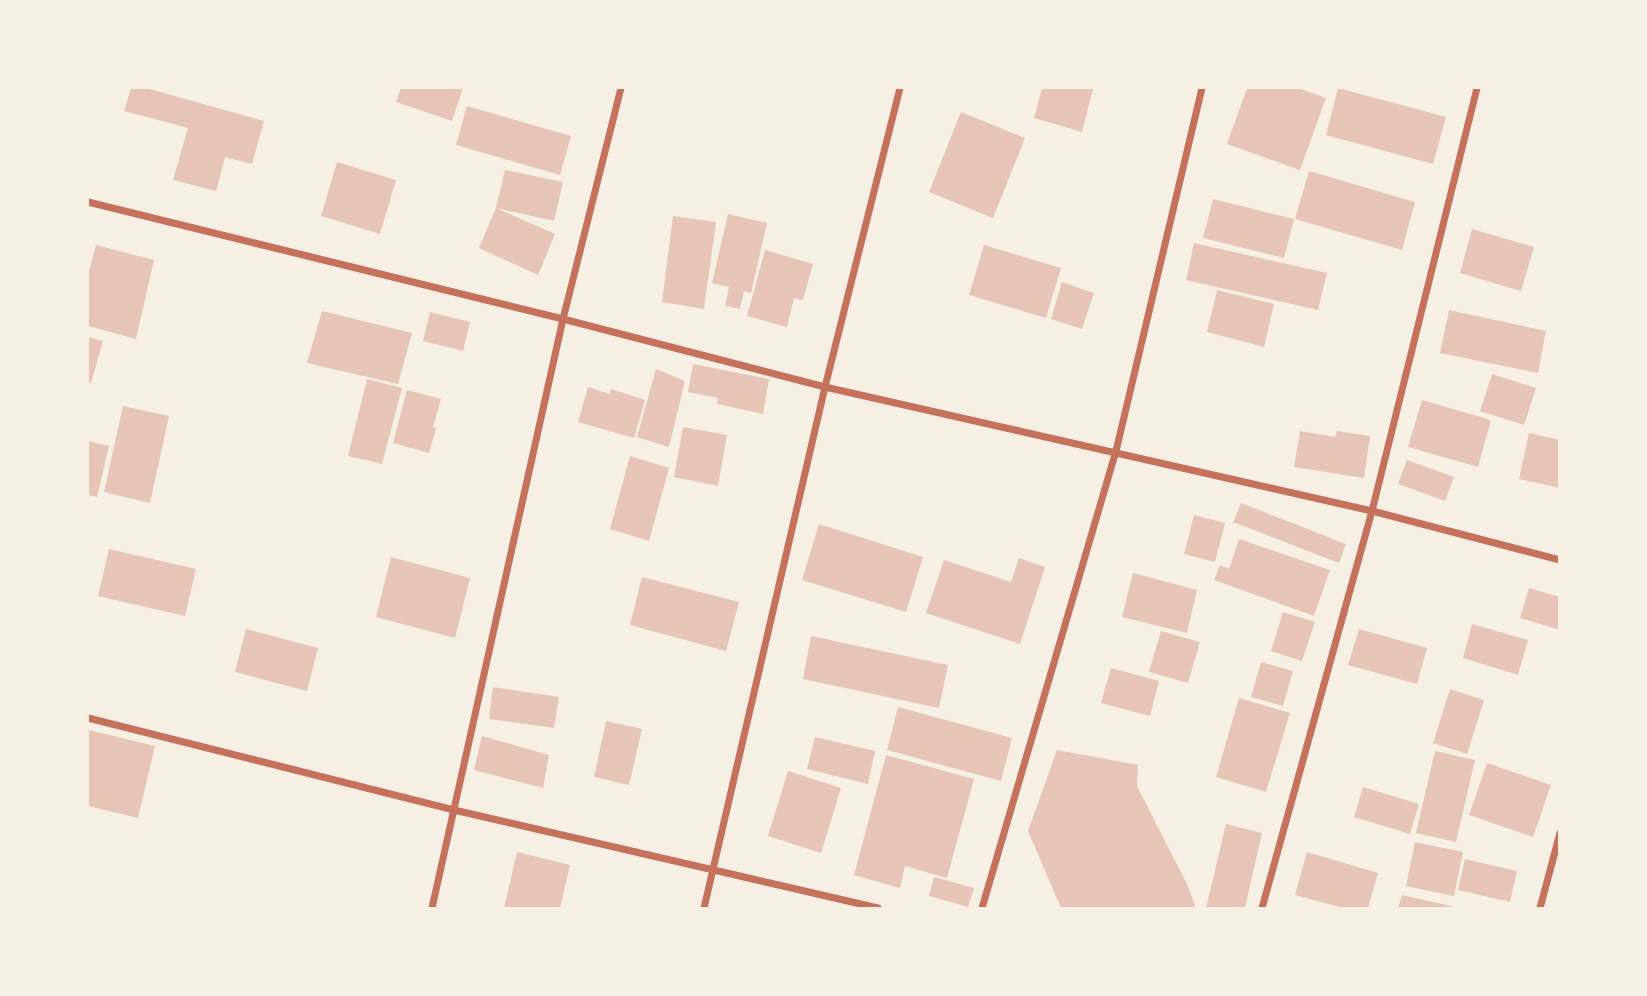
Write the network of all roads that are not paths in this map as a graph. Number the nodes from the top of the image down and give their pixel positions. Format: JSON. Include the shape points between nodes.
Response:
{"nodes":[{"id":1,"x":621,"y":88,"type":"edge"},
{"id":2,"x":901,"y":88,"type":"edge"},
{"id":3,"x":1202,"y":88,"type":"edge"},
{"id":4,"x":1477,"y":88,"type":"edge"},
{"id":5,"x":88,"y":202,"type":"edge"},
{"id":6,"x":563,"y":318,"type":"junction"},
{"id":7,"x":825,"y":387,"type":"junction"},
{"id":8,"x":1116,"y":451,"type":"junction"},
{"id":9,"x":1372,"y":511,"type":"junction"},
{"id":10,"x":1559,"y":560,"type":"edge"},
{"id":11,"x":88,"y":718,"type":"edge"},
{"id":12,"x":454,"y":810,"type":"junction"},
{"id":13,"x":1559,"y":833,"type":"edge"},
{"id":14,"x":713,"y":870,"type":"junction"},
{"id":15,"x":432,"y":908,"type":"edge"},
{"id":16,"x":705,"y":908,"type":"edge"},
{"id":17,"x":878,"y":908,"type":"edge"},
{"id":18,"x":982,"y":908,"type":"edge"},
{"id":19,"x":1262,"y":908,"type":"edge"},
{"id":20,"x":1540,"y":908,"type":"edge"}],
"edges":[{"from":1,"to":6,"type":"street"},
{"from":2,"to":7,"type":"street"},
{"from":3,"to":8,"type":"street"},
{"from":4,"to":9,"type":"street"},
{"from":5,"to":6,"type":"street"},
{"from":6,"to":7,"type":"street"},
{"from":6,"to":12,"type":"street"},
{"from":7,"to":8,"type":"street"},
{"from":7,"to":14,"type":"street"},
{"from":8,"to":9,"type":"street"},
{"from":8,"to":18,"type":"street"},
{"from":9,"to":10,"type":"street"},
{"from":9,"to":19,"type":"street"},
{"from":11,"to":12,"type":"street"},
{"from":12,"to":14,"type":"street"},
{"from":12,"to":15,"type":"street"},
{"from":13,"to":20,"type":"street"},
{"from":14,"to":16,"type":"street"},
{"from":14,"to":17,"type":"street"}]}
